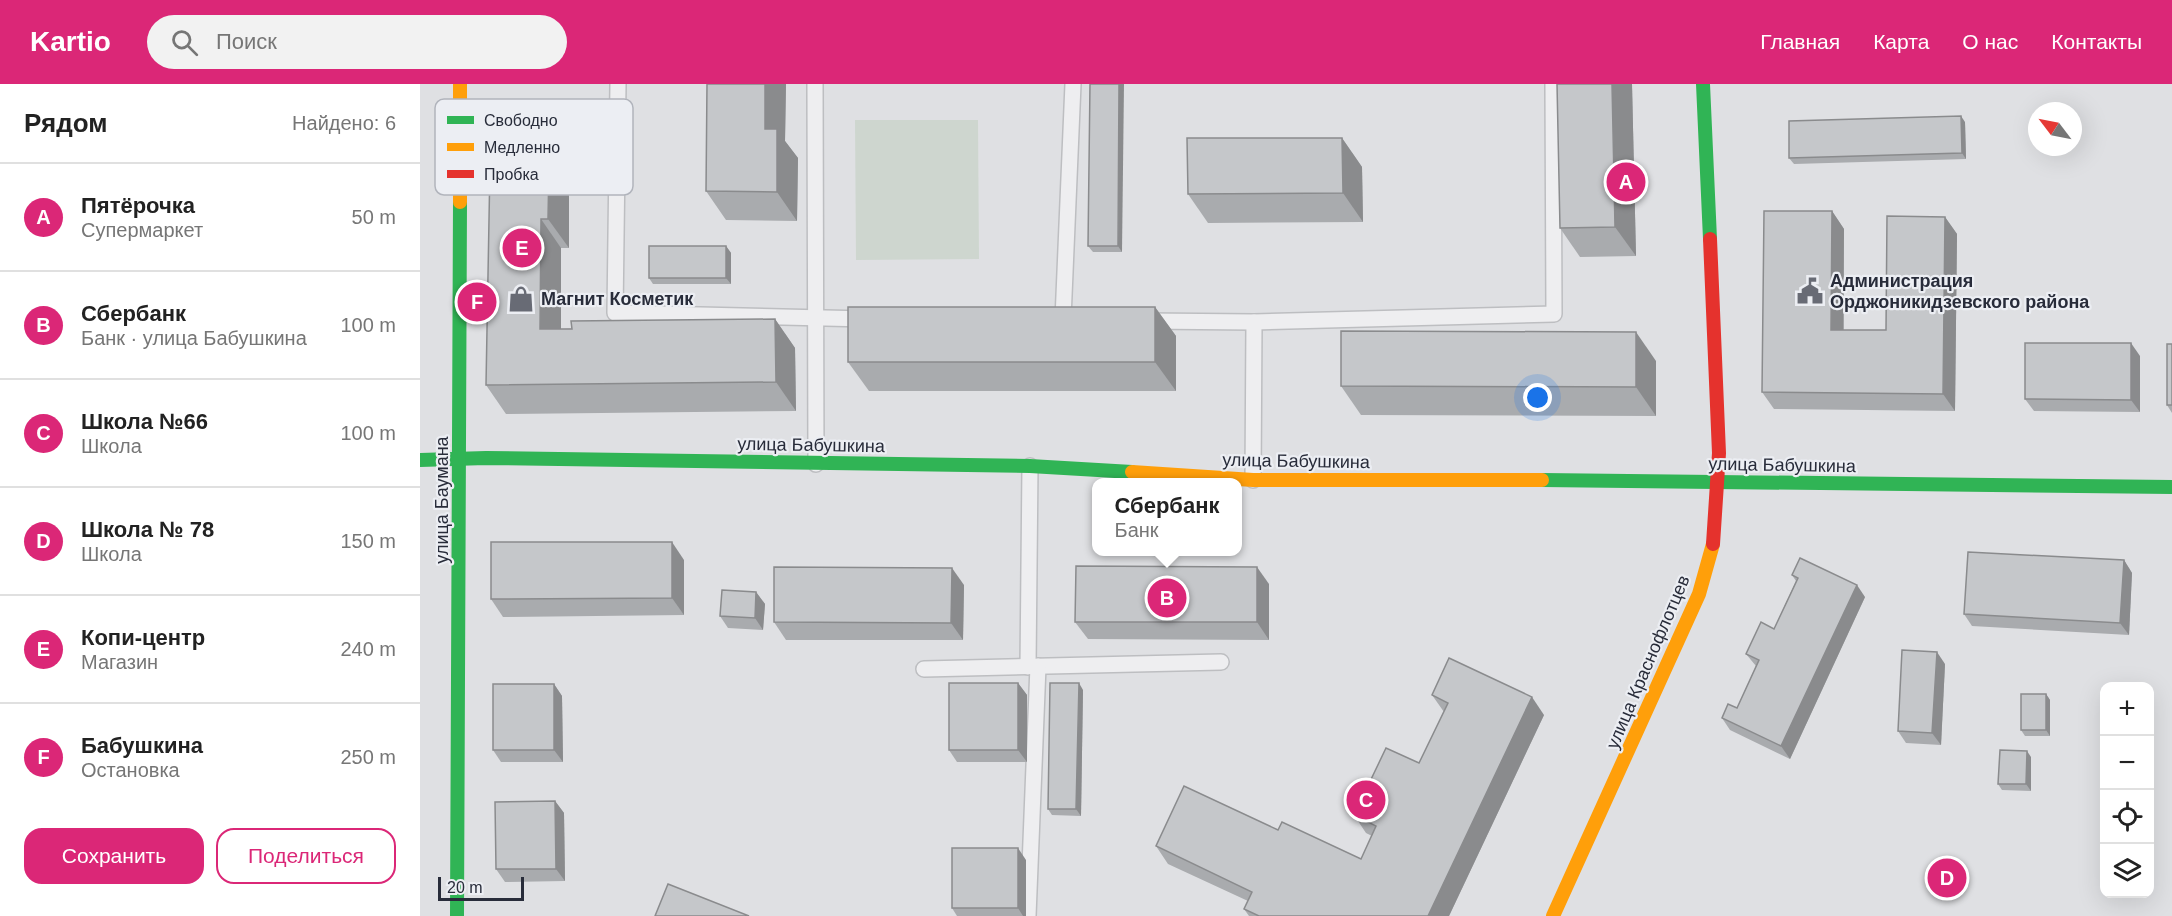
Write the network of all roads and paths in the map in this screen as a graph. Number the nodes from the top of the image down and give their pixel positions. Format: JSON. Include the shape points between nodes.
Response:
{"nodes":[{"id":1,"x":460,"y":84,"type":"edge"},
{"id":2,"x":815,"y":84,"type":"edge"},
{"id":3,"x":1073,"y":84,"type":"edge"},
{"id":4,"x":1553,"y":84,"type":"edge"},
{"id":5,"x":1703,"y":84,"type":"edge"},
{"id":6,"x":460,"y":99,"type":"edge"},
{"id":7,"x":461,"y":195,"type":"edge"},
{"id":8,"x":618,"y":195,"type":"edge"},
{"id":9,"x":816,"y":319,"type":"junction"},
{"id":10,"x":886,"y":319,"type":"edge"},
{"id":11,"x":1063,"y":320,"type":"edge"},
{"id":12,"x":1134,"y":320,"type":"edge"},
{"id":13,"x":1254,"y":322,"type":"junction"},
{"id":14,"x":461,"y":458,"type":"junction"},
{"id":15,"x":420,"y":460,"type":"edge"},
{"id":16,"x":816,"y":464,"type":"junction"},
{"id":17,"x":1030,"y":466,"type":"junction"},
{"id":18,"x":1221,"y":478,"type":"edge"},
{"id":19,"x":1242,"y":479,"type":"edge"},
{"id":20,"x":1253,"y":480,"type":"junction"},
{"id":21,"x":1718,"y":480,"type":"junction"},
{"id":22,"x":2172,"y":487,"type":"edge"},
{"id":23,"x":1221,"y":662,"type":"dead end"},
{"id":24,"x":1033,"y":667,"type":"junction"},
{"id":25,"x":924,"y":669,"type":"dead end"},
{"id":26,"x":458,"y":916,"type":"edge"},
{"id":27,"x":1028,"y":916,"type":"edge"},
{"id":28,"x":1553,"y":916,"type":"edge"}],
"edges":[{"from":1,"to":6,"type":"street","name":"улица Баумана"},
{"from":2,"to":9,"type":"lane"},
{"from":3,"to":11,"type":"lane"},
{"from":4,"to":13,"type":"lane","via":[[1554,314]]},
{"from":5,"to":21,"type":"street","name":"улица Краснофлотцев"},
{"from":7,"to":14,"type":"street","name":"улица Баумана"},
{"from":8,"to":9,"type":"lane","via":[[615,312]]},
{"from":9,"to":10,"type":"lane"},
{"from":9,"to":16,"type":"lane"},
{"from":12,"to":13,"type":"lane"},
{"from":13,"to":20,"type":"lane"},
{"from":14,"to":15,"type":"street","name":"улица Бабушкина"},
{"from":14,"to":16,"type":"street","name":"улица Бабушкина"},
{"from":14,"to":26,"type":"street","name":"улица Баумана"},
{"from":16,"to":17,"type":"street","name":"улица Бабушкина"},
{"from":17,"to":18,"type":"street","name":"улица Бабушкина"},
{"from":17,"to":24,"type":"lane"},
{"from":19,"to":20,"type":"street","name":"улица Бабушкина"},
{"from":20,"to":21,"type":"street","name":"улица Бабушкина"},
{"from":21,"to":22,"type":"street","name":"улица Бабушкина"},
{"from":21,"to":28,"type":"street","name":"улица Краснофлотцев","via":[[1714,541],[1699,594]]},
{"from":23,"to":24,"type":"lane"},
{"from":24,"to":25,"type":"lane"},
{"from":24,"to":27,"type":"lane"}]}
